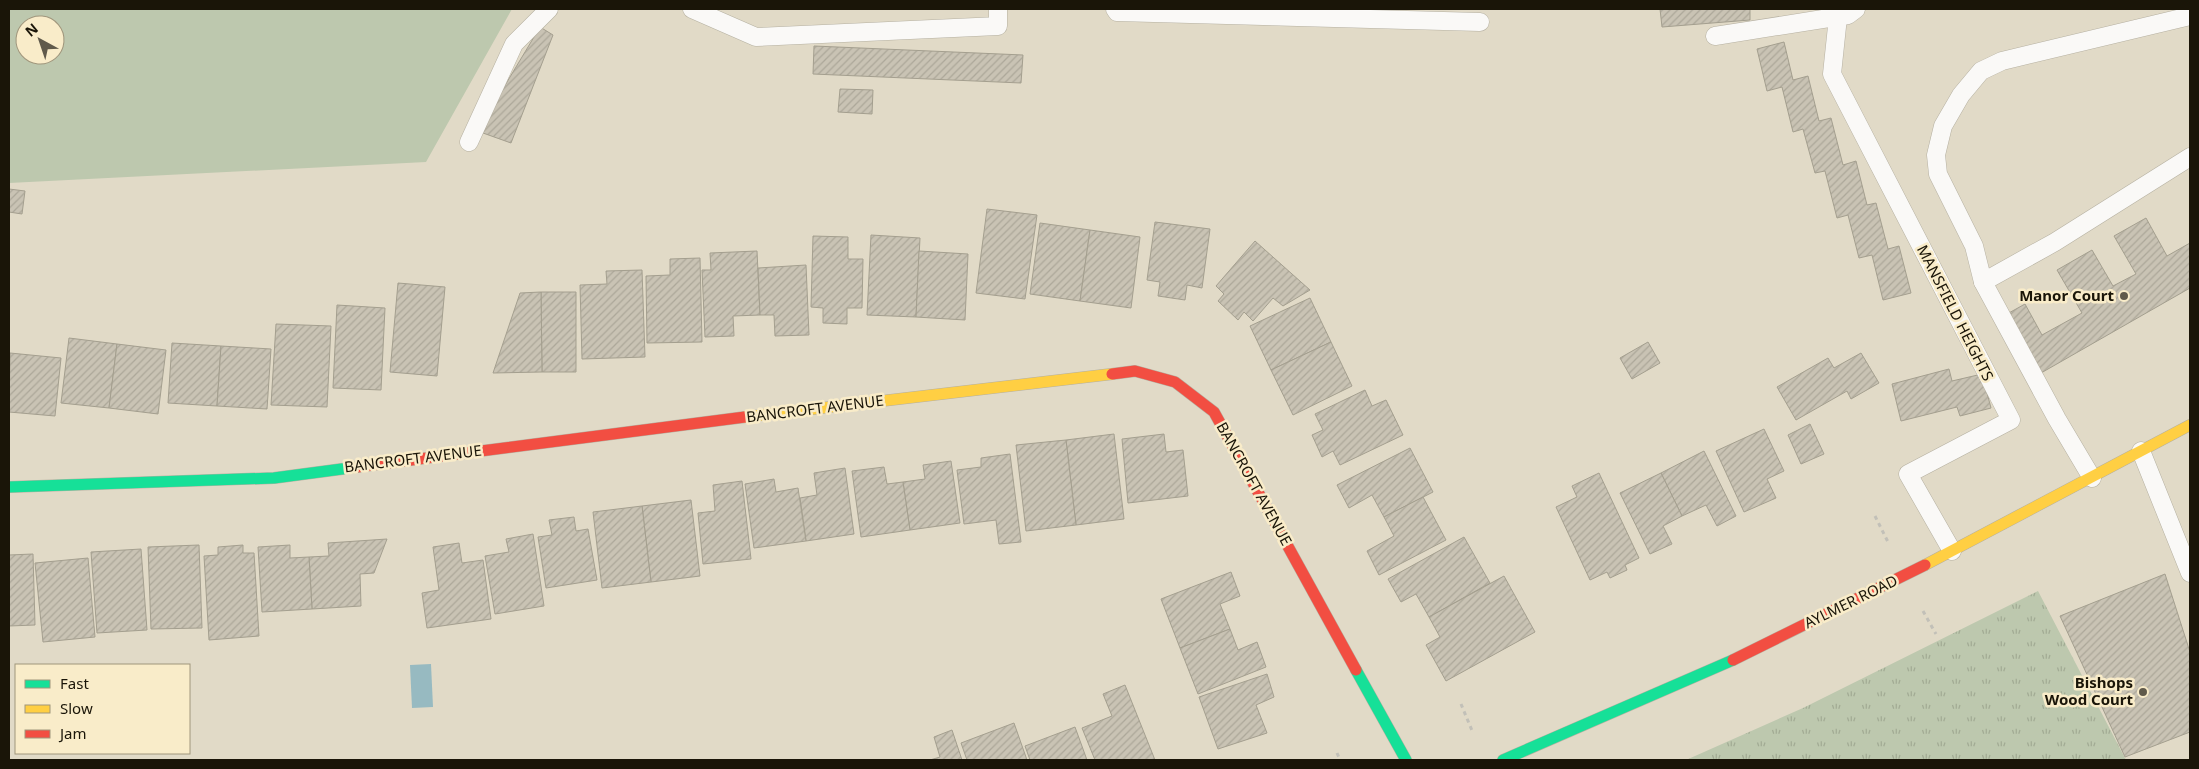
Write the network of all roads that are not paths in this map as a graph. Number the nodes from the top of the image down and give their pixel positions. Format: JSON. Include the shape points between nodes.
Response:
{"nodes":[{"id":1,"x":549,"y":9,"type":"edge"},
{"id":2,"x":692,"y":9,"type":"edge"},
{"id":3,"x":998,"y":9,"type":"edge"},
{"id":4,"x":1115,"y":9,"type":"edge"},
{"id":5,"x":1856,"y":9,"type":"edge"},
{"id":6,"x":2190,"y":16,"type":"edge"},
{"id":7,"x":1838,"y":17,"type":"junction"},
{"id":8,"x":1480,"y":22,"type":"dead end"},
{"id":9,"x":1715,"y":36,"type":"dead end"},
{"id":10,"x":469,"y":142,"type":"dead end"},
{"id":11,"x":2190,"y":157,"type":"edge"},
{"id":12,"x":1983,"y":282,"type":"junction"},
{"id":13,"x":2190,"y":425,"type":"edge"},
{"id":14,"x":2142,"y":451,"type":"junction"},
{"id":15,"x":2092,"y":478,"type":"junction"},
{"id":16,"x":9,"y":487,"type":"edge"},
{"id":17,"x":1952,"y":551,"type":"junction"},
{"id":18,"x":2190,"y":573,"type":"edge"},
{"id":19,"x":1406,"y":760,"type":"edge"},
{"id":20,"x":1502,"y":760,"type":"edge"}],
"edges":[{"from":1,"to":10,"type":"lane","via":[[514,44]]},
{"from":2,"to":3,"type":"lane","via":[[756,37],[998,26]]},
{"from":4,"to":8,"type":"lane","via":[[1117,12]]},
{"from":5,"to":7,"type":"lane"},
{"from":6,"to":12,"type":"lane","via":[[2002,61],[1981,70],[1961,95],[1943,126],[1936,155],[1938,174],[1974,246]]},
{"from":7,"to":9,"type":"lane"},
{"from":7,"to":17,"type":"lane","name":"MANSFIELD HEIGHTS","via":[[1832,74],[2011,420],[1908,474]]},
{"from":11,"to":12,"type":"lane","via":[[2055,242]]},
{"from":12,"to":15,"type":"lane"},
{"from":13,"to":14,"type":"main road","name":"AYLMER ROAD"},
{"from":14,"to":15,"type":"main road","name":"AYLMER ROAD"},
{"from":14,"to":18,"type":"lane"},
{"from":15,"to":17,"type":"main road","name":"AYLMER ROAD"},
{"from":16,"to":19,"type":"main road","name":"BANCROFT AVENUE","via":[[274,478],[682,424],[1135,371],[1175,382],[1214,412]]},
{"from":17,"to":20,"type":"main road","name":"AYLMER ROAD","via":[[1742,656]]}]}
